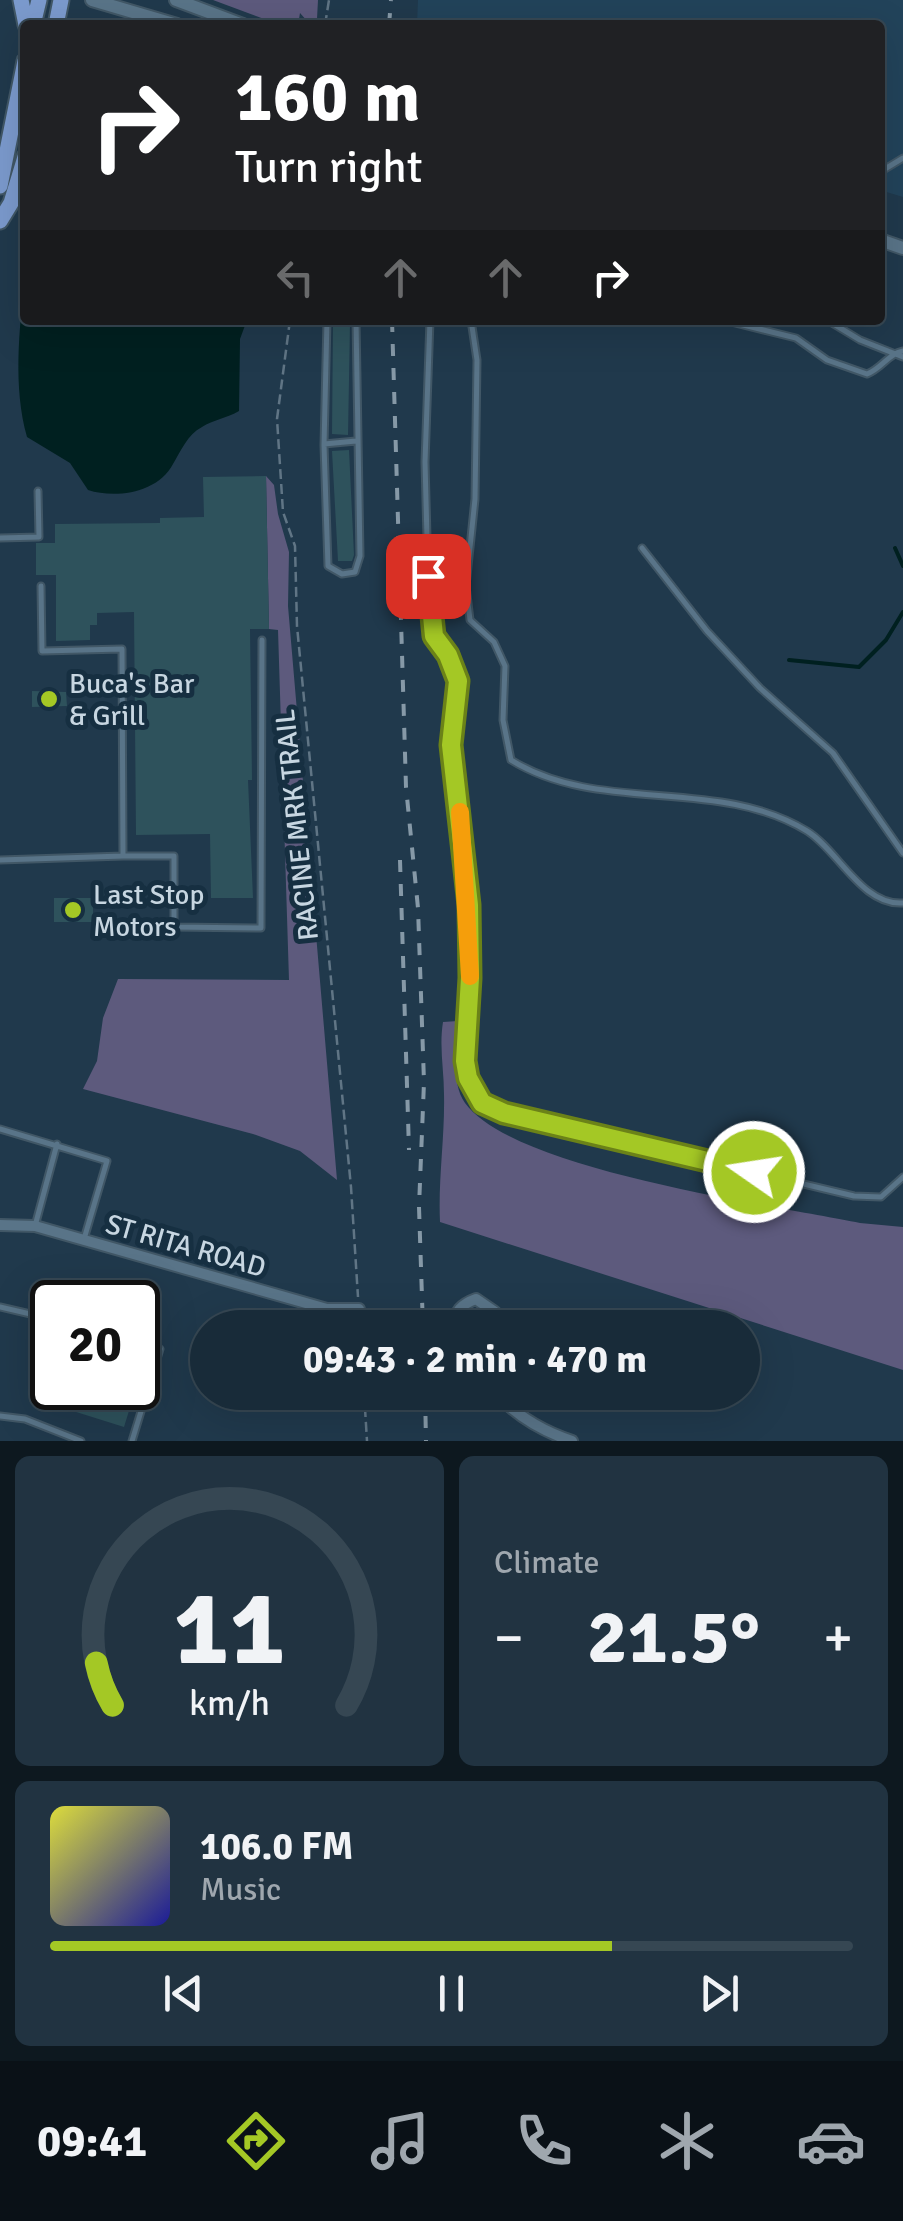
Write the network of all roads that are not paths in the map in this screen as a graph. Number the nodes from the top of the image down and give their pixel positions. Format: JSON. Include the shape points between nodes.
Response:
{"nodes":[{"id":1,"x":92,"y":0,"type":"edge"},
{"id":2,"x":176,"y":0,"type":"edge"},
{"id":3,"x":160,"y":20,"type":"edge"},
{"id":4,"x":230,"y":20,"type":"edge"},
{"id":5,"x":20,"y":86,"type":"edge"},
{"id":6,"x":20,"y":173,"type":"edge"},
{"id":7,"x":0,"y":186,"type":"edge"},
{"id":8,"x":0,"y":221,"type":"edge"},
{"id":9,"x":327,"y":325,"type":"edge"},
{"id":10,"x":356,"y":325,"type":"edge"},
{"id":11,"x":430,"y":325,"type":"edge"},
{"id":12,"x":472,"y":325,"type":"edge"},
{"id":13,"x":744,"y":325,"type":"edge"},
{"id":14,"x":835,"y":325,"type":"edge"},
{"id":15,"x":892,"y":353,"type":"junction"},
{"id":16,"x":903,"y":354,"type":"edge"},
{"id":17,"x":356,"y":441,"type":"junction"},
{"id":18,"x":324,"y":444,"type":"junction"},
{"id":19,"x":38,"y":490,"type":"dead end"},
{"id":20,"x":0,"y":538,"type":"edge"},
{"id":21,"x":642,"y":548,"type":"dead end"},
{"id":22,"x":41,"y":586,"type":"dead end"},
{"id":23,"x":262,"y":640,"type":"dead end"},
{"id":24,"x":903,"y":854,"type":"edge"},
{"id":25,"x":123,"y":856,"type":"junction"},
{"id":26,"x":0,"y":860,"type":"edge"},
{"id":27,"x":903,"y":903,"type":"edge"},
{"id":28,"x":0,"y":1128,"type":"edge"},
{"id":29,"x":57,"y":1144,"type":"junction"},
{"id":30,"x":903,"y":1177,"type":"edge"},
{"id":31,"x":0,"y":1225,"type":"edge"},
{"id":32,"x":35,"y":1226,"type":"junction"},
{"id":33,"x":84,"y":1239,"type":"junction"},
{"id":34,"x":0,"y":1306,"type":"edge"},
{"id":35,"x":359,"y":1309,"type":"road end"},
{"id":36,"x":458,"y":1310,"type":"edge"},
{"id":37,"x":492,"y":1310,"type":"edge"},
{"id":38,"x":30,"y":1313,"type":"edge"},
{"id":39,"x":142,"y":1410,"type":"edge"},
{"id":40,"x":513,"y":1410,"type":"edge"},
{"id":41,"x":0,"y":1416,"type":"edge"},
{"id":42,"x":81,"y":1441,"type":"edge"},
{"id":43,"x":132,"y":1441,"type":"edge"},
{"id":44,"x":572,"y":1441,"type":"edge"}],
"edges":[{"from":1,"to":3,"type":"street"},
{"from":2,"to":4,"type":"street"},
{"from":5,"to":7,"type":"main road"},
{"from":6,"to":8,"type":"main road"},
{"from":9,"to":18,"type":"lane"},
{"from":10,"to":17,"type":"lane"},
{"from":11,"to":30,"type":"lane","via":[[428,576],[434,636],[458,681],[451,745],[469,905],[468,1078],[482,1103],[504,1113],[854,1196],[881,1197]]},
{"from":12,"to":27,"type":"lane","via":[[475,479],[466,586],[470,620],[494,642],[505,666],[503,720],[511,760],[536,776],[579,786],[733,803],[772,814],[810,833],[872,894]]},
{"from":13,"to":15,"type":"lane","via":[[796,338],[828,360],[867,374]]},
{"from":14,"to":15,"type":"lane"},
{"from":15,"to":16,"type":"lane"},
{"from":17,"to":18,"type":"lane"},
{"from":17,"to":18,"type":"lane","via":[[360,556],[355,572],[342,574],[328,566]]},
{"from":19,"to":20,"type":"lane","via":[[38,537]]},
{"from":21,"to":24,"type":"lane","via":[[706,631],[834,753]]},
{"from":22,"to":25,"type":"lane","via":[[42,651],[122,650]]},
{"from":23,"to":25,"type":"lane","via":[[261,928],[174,927],[174,856]]},
{"from":25,"to":26,"type":"lane"},
{"from":28,"to":29,"type":"lane"},
{"from":29,"to":32,"type":"lane"},
{"from":29,"to":33,"type":"lane","via":[[107,1161]]},
{"from":31,"to":32,"type":"street","name":"ST RITA ROAD"},
{"from":32,"to":33,"type":"street","name":"ST RITA ROAD"},
{"from":33,"to":35,"type":"street","name":"ST RITA ROAD","via":[[327,1309]]},
{"from":34,"to":38,"type":"lane"},
{"from":36,"to":37,"type":"street","via":[[476,1299]]},
{"from":39,"to":43,"type":"lane"},
{"from":40,"to":44,"type":"street"},
{"from":41,"to":42,"type":"lane"}]}
